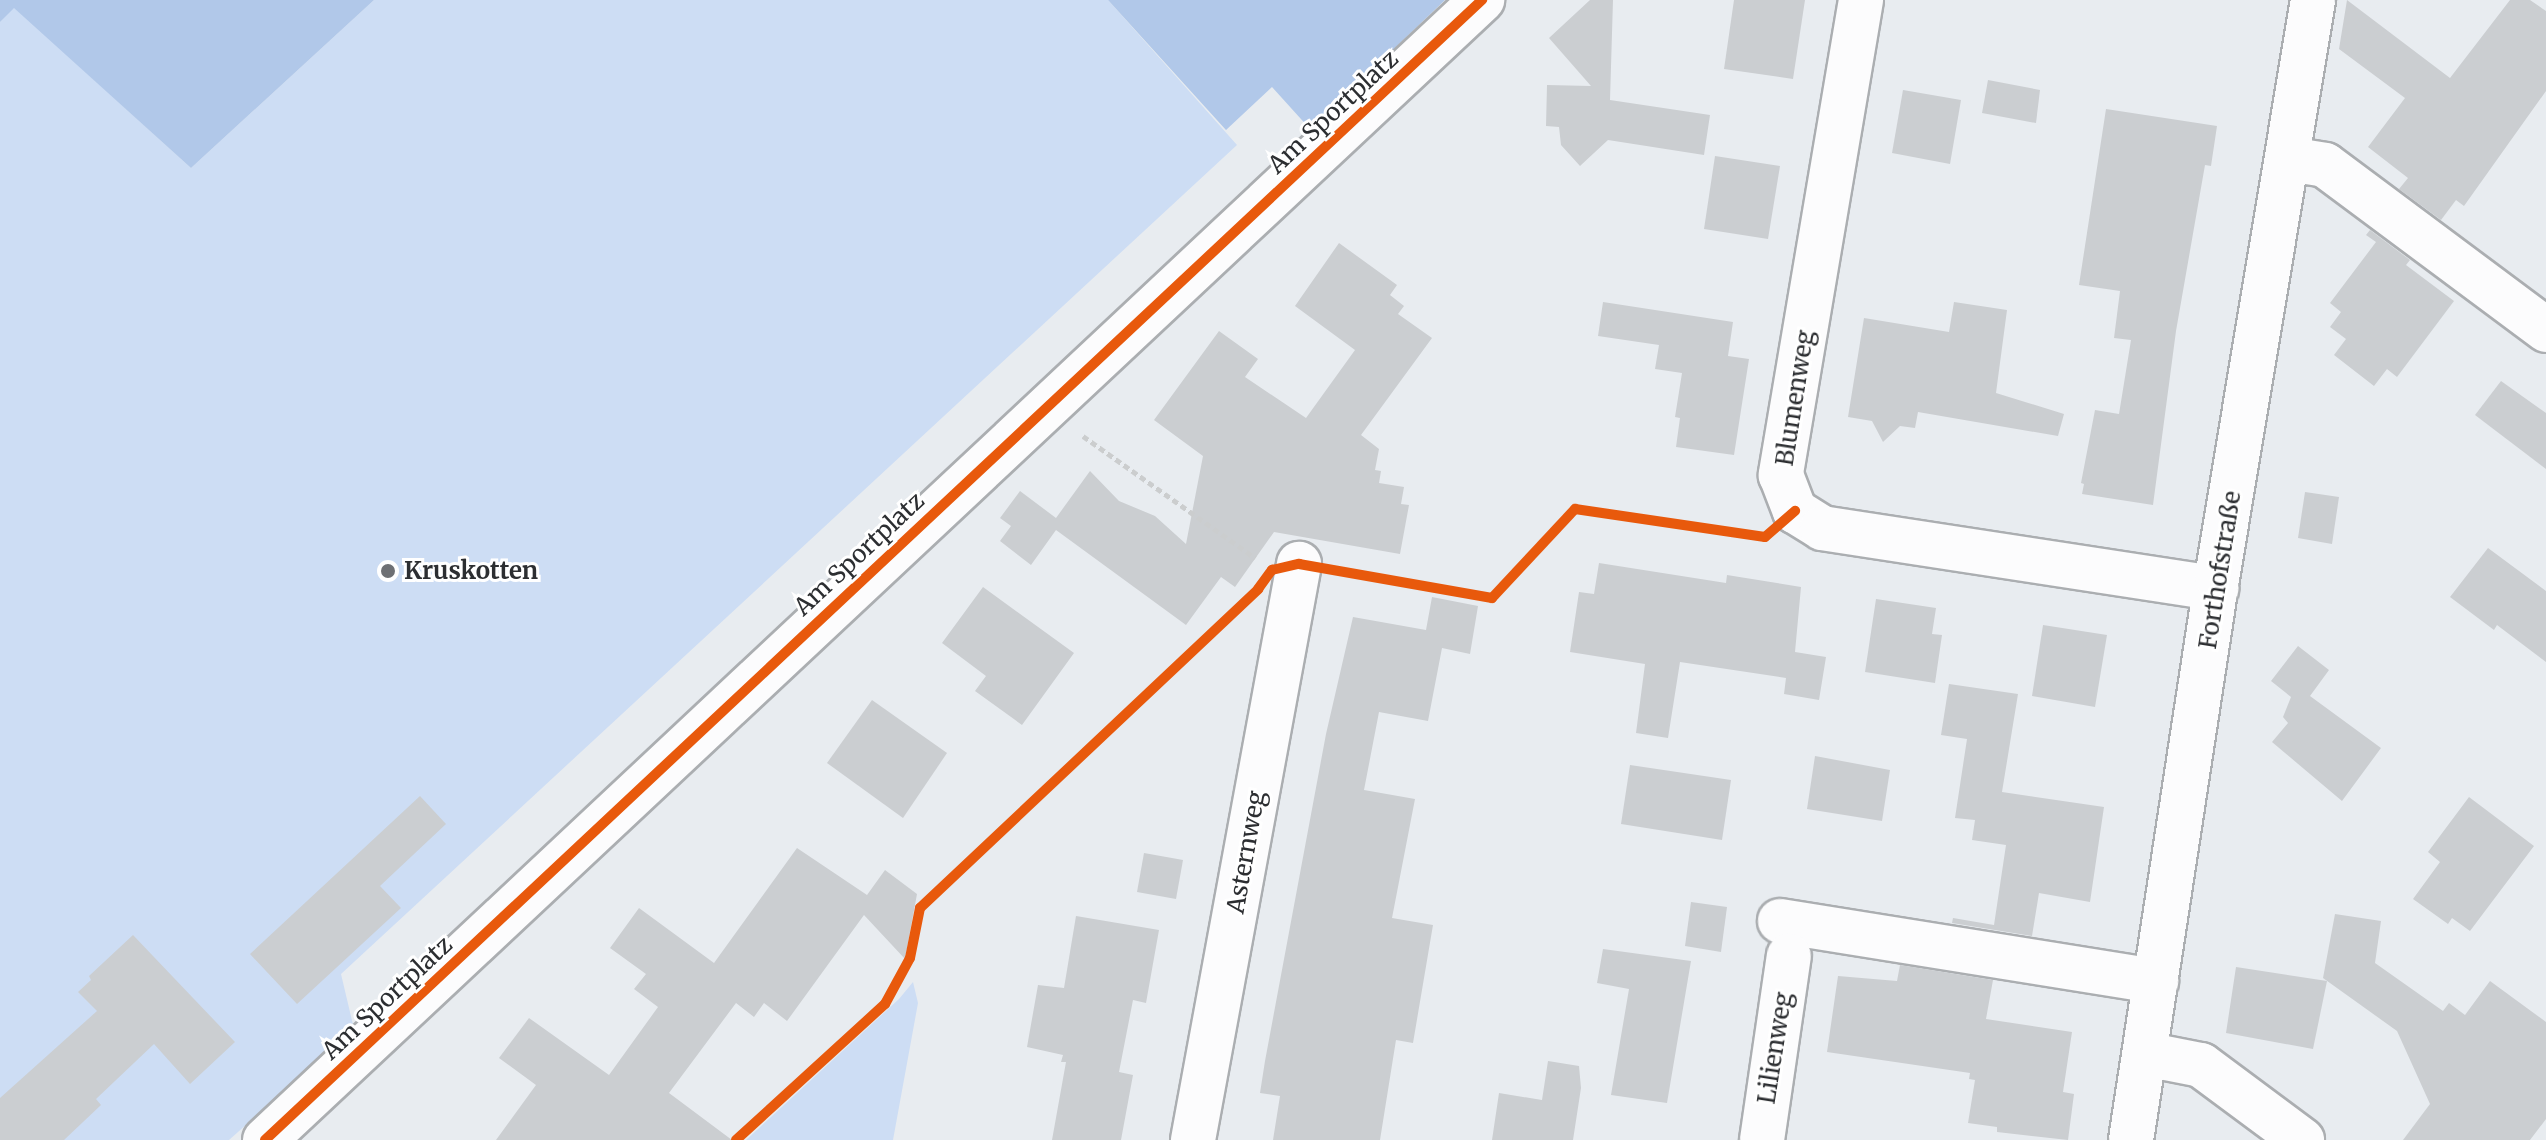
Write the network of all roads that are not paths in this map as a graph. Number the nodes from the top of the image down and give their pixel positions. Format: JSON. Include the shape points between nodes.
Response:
{"nodes":[{"id":1,"x":1482,"y":0,"type":"edge"},
{"id":2,"x":1861,"y":0,"type":"edge"},
{"id":3,"x":2313,"y":0,"type":"edge"},
{"id":4,"x":2288,"y":159,"type":"junction"},
{"id":5,"x":2546,"y":330,"type":"edge"},
{"id":6,"x":1285,"y":567,"type":"road end"},
{"id":7,"x":2216,"y":588,"type":"junction"},
{"id":8,"x":2156,"y":981,"type":"junction"},
{"id":9,"x":2145,"y":1054,"type":"junction"},
{"id":10,"x":265,"y":1140,"type":"edge"},
{"id":11,"x":1193,"y":1140,"type":"edge"},
{"id":12,"x":1762,"y":1140,"type":"edge"},
{"id":13,"x":2131,"y":1140,"type":"edge"},
{"id":14,"x":2302,"y":1140,"type":"edge"}],
"edges":[{"from":1,"to":10,"type":"street","name":"Am Sportplatz"},
{"from":2,"to":7,"type":"street","name":"Blumenweg","via":[[1781,475],[1795,511],[1822,528]]},
{"from":3,"to":4,"type":"street","name":"Forthofstraße"},
{"from":4,"to":5,"type":"street","via":[[2325,165]]},
{"from":4,"to":7,"type":"street","name":"Forthofstraße"},
{"from":6,"to":11,"type":"street","name":"Asternweg"},
{"from":7,"to":8,"type":"street","name":"Forthofstraße"},
{"from":8,"to":9,"type":"street","name":"Forthofstraße"},
{"from":8,"to":12,"type":"street","name":"Lilienweg","via":[[1784,939]]},
{"from":9,"to":13,"type":"street","name":"Forthofstraße"},
{"from":9,"to":14,"type":"street","via":[[2201,1065]]}]}
